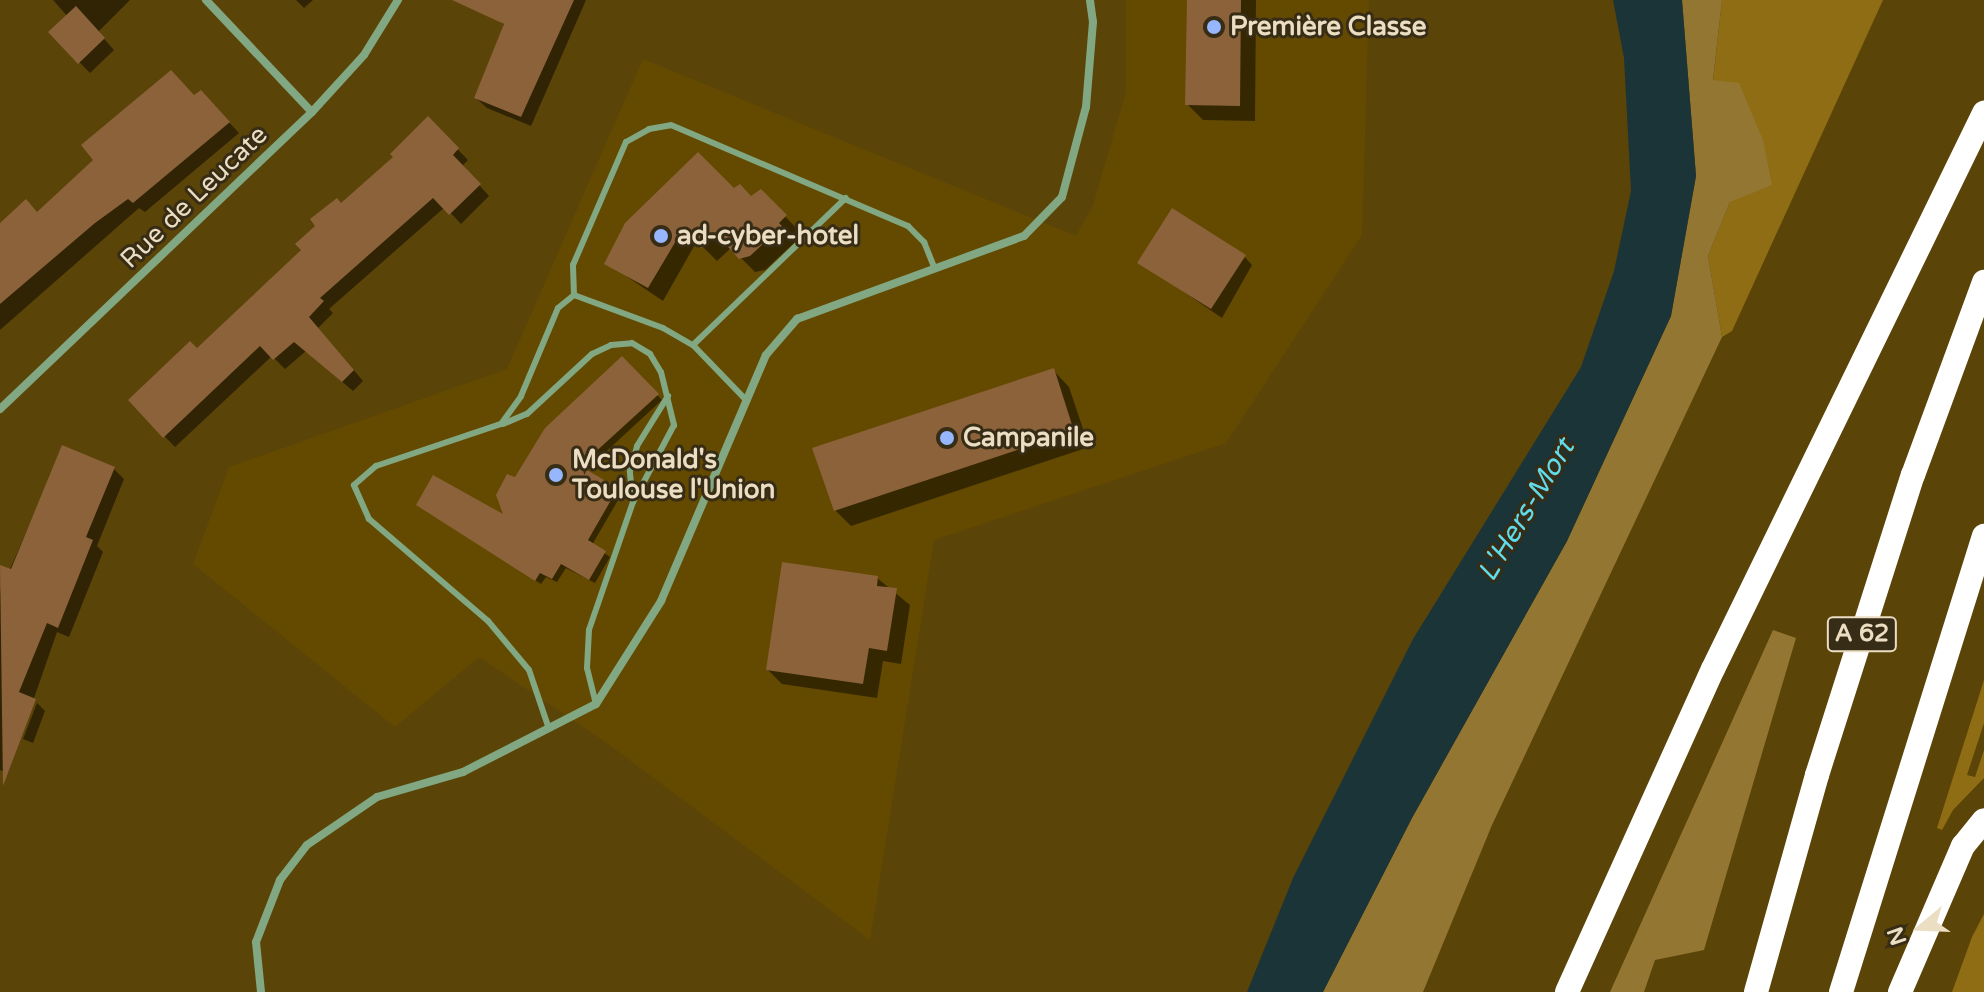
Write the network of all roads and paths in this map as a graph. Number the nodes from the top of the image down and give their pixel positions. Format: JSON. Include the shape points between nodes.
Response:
{"nodes":[{"id":1,"x":206,"y":0,"type":"edge"},
{"id":2,"x":398,"y":0,"type":"edge"},
{"id":3,"x":1090,"y":0,"type":"edge"},
{"id":4,"x":312,"y":112,"type":"junction"},
{"id":5,"x":1984,"y":113,"type":"edge"},
{"id":6,"x":846,"y":198,"type":"junction"},
{"id":7,"x":934,"y":267,"type":"junction"},
{"id":8,"x":1984,"y":282,"type":"edge"},
{"id":9,"x":574,"y":295,"type":"junction"},
{"id":10,"x":693,"y":345,"type":"junction"},
{"id":11,"x":668,"y":396,"type":"junction"},
{"id":12,"x":747,"y":401,"type":"junction"},
{"id":13,"x":0,"y":409,"type":"edge"},
{"id":14,"x":501,"y":424,"type":"junction"},
{"id":15,"x":633,"y":502,"type":"junction"},
{"id":16,"x":1984,"y":536,"type":"edge"},
{"id":17,"x":596,"y":704,"type":"junction"},
{"id":18,"x":548,"y":726,"type":"junction"},
{"id":19,"x":1984,"y":820,"type":"edge"},
{"id":20,"x":261,"y":992,"type":"edge"},
{"id":21,"x":1567,"y":992,"type":"edge"},
{"id":22,"x":1756,"y":992,"type":"edge"},
{"id":23,"x":1841,"y":992,"type":"edge"},
{"id":24,"x":1900,"y":992,"type":"edge"}],
"edges":[{"from":1,"to":4,"type":"street"},
{"from":2,"to":4,"type":"street","name":"Rue de Leucate","via":[[364,55]]},
{"from":3,"to":7,"type":"street","via":[[1086,107],[1062,197],[1024,236]]},
{"from":4,"to":13,"type":"street","name":"Rue de Leucate"},
{"from":5,"to":21,"type":"highway","via":[[1720,655]]},
{"from":6,"to":7,"type":"lane","via":[[908,226],[924,242]]},
{"from":6,"to":9,"type":"lane","via":[[671,125],[649,129],[626,142],[573,265]]},
{"from":6,"to":10,"type":"lane"},
{"from":7,"to":12,"type":"street","via":[[797,319],[766,355]]},
{"from":8,"to":22,"type":"highway","number":"A 62","via":[[1913,475],[1817,775]]},
{"from":9,"to":10,"type":"lane","via":[[663,328]]},
{"from":9,"to":14,"type":"lane","via":[[558,308],[521,396]]},
{"from":10,"to":12,"type":"lane"},
{"from":11,"to":14,"type":"lane","via":[[650,354],[632,343],[611,345],[592,354],[527,414]]},
{"from":11,"to":15,"type":"lane","via":[[637,446],[630,471]]},
{"from":11,"to":15,"type":"lane","via":[[674,425]]},
{"from":12,"to":17,"type":"street","via":[[661,601]]},
{"from":14,"to":18,"type":"lane","via":[[376,466],[354,485],[369,519],[488,621],[520,659]]},
{"from":15,"to":17,"type":"lane","via":[[589,630],[587,668]]},
{"from":16,"to":23,"type":"highway"},
{"from":17,"to":18,"type":"street"},
{"from":18,"to":20,"type":"street","via":[[463,772],[377,797],[307,845],[280,880],[256,942]]},
{"from":19,"to":24,"type":"highway","via":[[1963,846]]}]}
